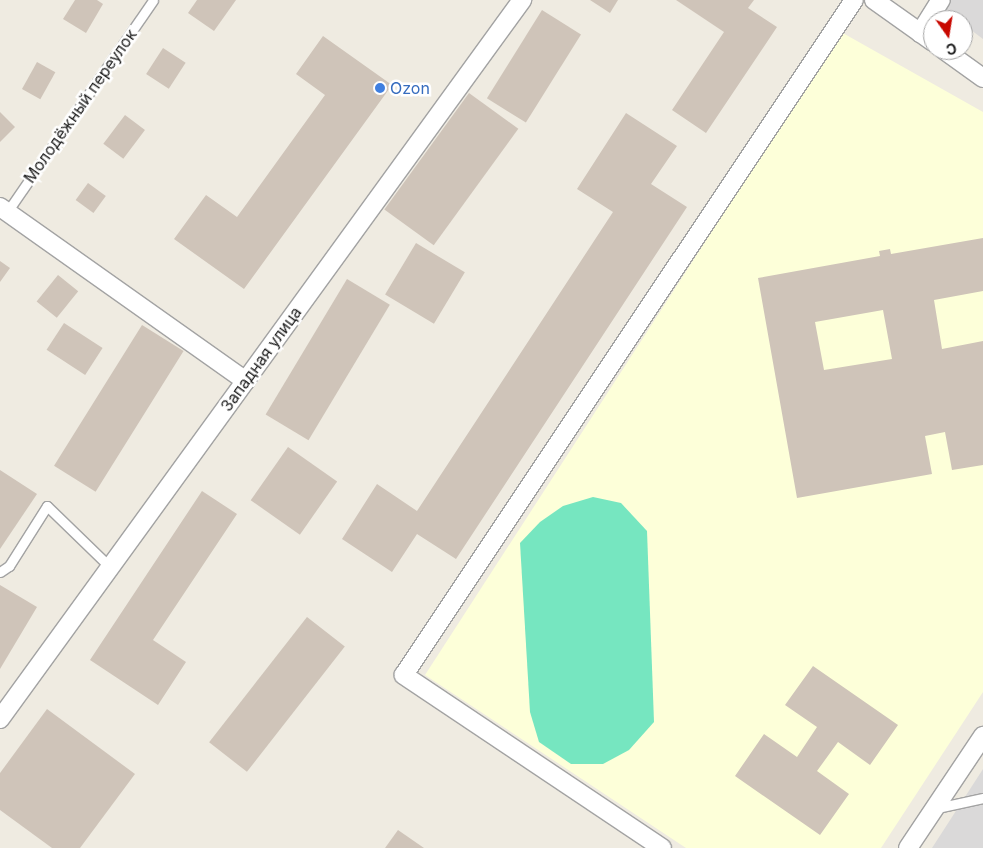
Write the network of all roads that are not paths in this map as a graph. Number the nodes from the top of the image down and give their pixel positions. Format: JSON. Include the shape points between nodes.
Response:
{"nodes":[{"id":1,"x":153,"y":0,"type":"edge"},
{"id":2,"x":522,"y":0,"type":"edge"},
{"id":3,"x":854,"y":0,"type":"edge"},
{"id":4,"x":874,"y":0,"type":"edge"},
{"id":5,"x":923,"y":36,"type":"edge"},
{"id":6,"x":958,"y":60,"type":"edge"},
{"id":7,"x":983,"y":78,"type":"edge"},
{"id":8,"x":3,"y":210,"type":"edge"},
{"id":9,"x":246,"y":381,"type":"junction"},
{"id":10,"x":110,"y":567,"type":"junction"},
{"id":11,"x":0,"y":572,"type":"edge"},
{"id":12,"x":0,"y":719,"type":"edge"},
{"id":13,"x":983,"y":736,"type":"edge"},
{"id":14,"x":983,"y":798,"type":"edge"},
{"id":15,"x":935,"y":808,"type":"junction"},
{"id":16,"x":662,"y":848,"type":"edge"},
{"id":17,"x":908,"y":848,"type":"edge"}],
"edges":[{"from":1,"to":8,"type":"lane","name":"Молодёжный переулок"},
{"from":2,"to":9,"type":"street","name":"Западная улица"},
{"from":3,"to":16,"type":"street","via":[[404,676]]},
{"from":4,"to":5,"type":"street"},
{"from":6,"to":7,"type":"street"},
{"from":8,"to":9,"type":"street"},
{"from":9,"to":10,"type":"street","name":"Западная улица"},
{"from":10,"to":11,"type":"lane","via":[[47,506],[9,566]]},
{"from":10,"to":12,"type":"street","name":"Западная улица"},
{"from":13,"to":15,"type":"street"},
{"from":14,"to":15,"type":"lane"},
{"from":15,"to":17,"type":"street"}]}
